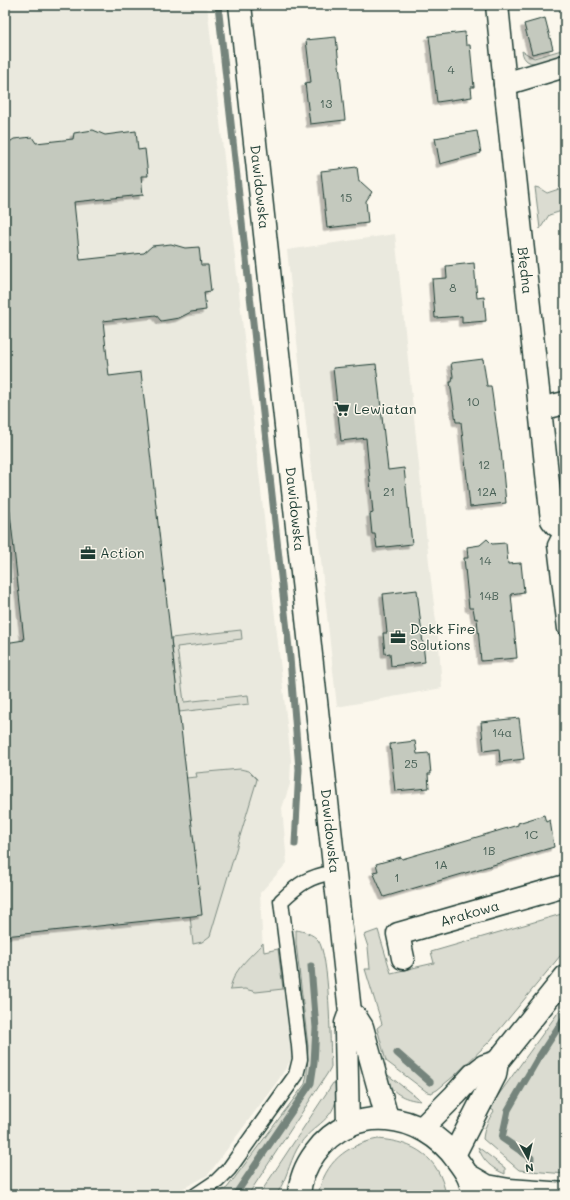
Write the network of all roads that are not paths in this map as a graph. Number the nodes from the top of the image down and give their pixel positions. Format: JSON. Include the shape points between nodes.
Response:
{"nodes":[{"id":1,"x":240,"y":5,"type":"edge"},
{"id":2,"x":497,"y":5,"type":"edge"},
{"id":3,"x":565,"y":66,"type":"edge"},
{"id":4,"x":505,"y":84,"type":"junction"},
{"id":5,"x":565,"y":402,"type":"edge"},
{"id":6,"x":540,"y":409,"type":"junction"},
{"id":7,"x":564,"y":529,"type":"edge"},
{"id":8,"x":565,"y":629,"type":"edge"},
{"id":9,"x":334,"y":872,"type":"junction"},
{"id":10,"x":565,"y":886,"type":"edge"},
{"id":11,"x":403,"y":958,"type":"dead end"},
{"id":12,"x":565,"y":977,"type":"edge"},
{"id":13,"x":350,"y":1012,"type":"junction"},
{"id":14,"x":497,"y":1062,"type":"junction"},
{"id":15,"x":387,"y":1118,"type":"junction"},
{"id":16,"x":348,"y":1126,"type":"junction"},
{"id":17,"x":422,"y":1128,"type":"junction"},
{"id":18,"x":454,"y":1155,"type":"junction"},
{"id":19,"x":470,"y":1185,"type":"edge"},
{"id":20,"x":298,"y":1194,"type":"edge"},
{"id":21,"x":565,"y":1194,"type":"edge"},
{"id":22,"x":196,"y":1195,"type":"edge"}],
"edges":[{"from":1,"to":9,"type":"street","name":"Dawidowska"},
{"from":2,"to":4,"type":"street","name":"Błędna"},
{"from":3,"to":4,"type":"street"},
{"from":4,"to":6,"type":"street","name":"Błędna"},
{"from":5,"to":6,"type":"street"},
{"from":6,"to":7,"type":"street","name":"Błędna","via":[[552,520]]},
{"from":7,"to":8,"type":"lane","via":[[555,545]]},
{"from":9,"to":13,"type":"street","name":"Dawidowska"},
{"from":9,"to":22,"type":"lane","via":[[310,878],[281,901],[300,1046],[296,1075],[230,1169]]},
{"from":10,"to":11,"type":"street","name":"Arakowa","via":[[398,934]]},
{"from":12,"to":14,"type":"street"},
{"from":13,"to":15,"type":"street","via":[[362,1027]]},
{"from":13,"to":16,"type":"street","name":"Dawidowska","via":[[346,1023]]},
{"from":14,"to":17,"type":"street","via":[[484,1066],[474,1074]]},
{"from":14,"to":18,"type":"street","via":[[495,1075]]},
{"from":15,"to":16,"type":"street"},
{"from":15,"to":17,"type":"street"},
{"from":16,"to":20,"type":"street","via":[[319,1146],[306,1169]]},
{"from":17,"to":18,"type":"street"},
{"from":18,"to":19,"type":"street"},
{"from":19,"to":21,"type":"street"}]}
